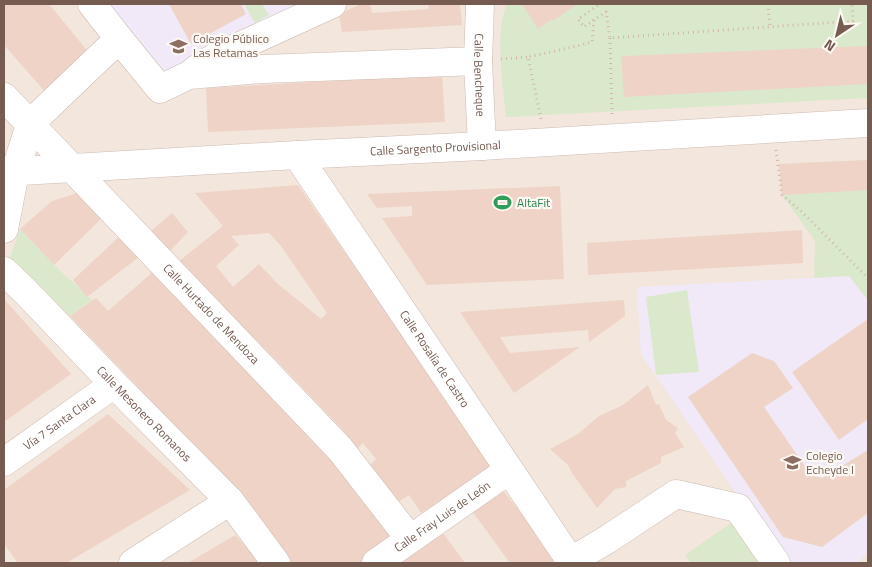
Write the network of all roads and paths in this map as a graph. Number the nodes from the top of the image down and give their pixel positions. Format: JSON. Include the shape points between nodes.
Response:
{"nodes":[{"id":1,"x":92,"y":4,"type":"edge"},
{"id":2,"x":332,"y":4,"type":"edge"},
{"id":3,"x":480,"y":4,"type":"edge"},
{"id":4,"x":600,"y":4,"type":"edge"},
{"id":5,"x":768,"y":4,"type":"edge"},
{"id":6,"x":852,"y":4,"type":"edge"},
{"id":7,"x":594,"y":20,"type":"junction"},
{"id":8,"x":770,"y":27,"type":"junction"},
{"id":9,"x":610,"y":38,"type":"junction"},
{"id":10,"x":113,"y":46,"type":"junction"},
{"id":11,"x":478,"y":60,"type":"junction"},
{"id":12,"x":188,"y":75,"type":"junction"},
{"id":13,"x":4,"y":97,"type":"edge"},
{"id":14,"x":868,"y":123,"type":"edge"},
{"id":15,"x":30,"y":125,"type":"junction"},
{"id":16,"x":773,"y":128,"type":"junction"},
{"id":17,"x":613,"y":138,"type":"junction"},
{"id":18,"x":545,"y":142,"type":"junction"},
{"id":19,"x":482,"y":146,"type":"junction"},
{"id":20,"x":296,"y":155,"type":"junction"},
{"id":21,"x":72,"y":167,"type":"junction"},
{"id":22,"x":10,"y":172,"type":"edge"},
{"id":23,"x":4,"y":229,"type":"edge"},
{"id":24,"x":4,"y":271,"type":"edge"},
{"id":25,"x":868,"y":276,"type":"edge"},
{"id":26,"x":114,"y":384,"type":"junction"},
{"id":27,"x":4,"y":462,"type":"edge"},
{"id":28,"x":509,"y":470,"type":"junction"},
{"id":29,"x":230,"y":502,"type":"junction"},
{"id":30,"x":410,"y":539,"type":"junction"},
{"id":31,"x":572,"y":562,"type":"edge"},
{"id":32,"x":133,"y":563,"type":"edge"},
{"id":33,"x":276,"y":563,"type":"edge"},
{"id":34,"x":376,"y":563,"type":"edge"},
{"id":35,"x":776,"y":563,"type":"edge"}],
"edges":[{"from":1,"to":10,"type":"street"},
{"from":2,"to":12,"type":"street","via":[[214,58]]},
{"from":3,"to":11,"type":"street","name":"Calle Bencheque"},
{"from":4,"to":7,"type":"path","via":[[578,19],[584,28]]},
{"from":5,"to":8,"type":"path"},
{"from":6,"to":8,"type":"path","via":[[853,21]]},
{"from":7,"to":9,"type":"path","via":[[606,12]]},
{"from":7,"to":18,"type":"path","via":[[592,42],[528,57]]},
{"from":8,"to":9,"type":"path"},
{"from":9,"to":17,"type":"path"},
{"from":10,"to":12,"type":"street","via":[[160,89]]},
{"from":10,"to":15,"type":"street"},
{"from":11,"to":12,"type":"street"},
{"from":11,"to":19,"type":"street","name":"Calle Bencheque"},
{"from":13,"to":15,"type":"street","name":"Calle Hurtado de Mendoza"},
{"from":14,"to":16,"type":"street","name":"Calle Sargento Provisional"},
{"from":15,"to":21,"type":"street","name":"Calle Hurtado de Mendoza"},
{"from":15,"to":22,"type":"street"},
{"from":16,"to":17,"type":"street","name":"Calle Sargento Provisional"},
{"from":16,"to":25,"type":"path","via":[[782,194]]},
{"from":17,"to":18,"type":"street","name":"Calle Sargento Provisional"},
{"from":18,"to":19,"type":"street","name":"Calle Sargento Provisional"},
{"from":19,"to":20,"type":"street","name":"Calle Sargento Provisional"},
{"from":20,"to":21,"type":"street","name":"Calle Sargento Provisional"},
{"from":20,"to":28,"type":"street","name":"Calle Rosalía de Castro"},
{"from":21,"to":22,"type":"street","name":"Calle Sargento Provisional"},
{"from":21,"to":30,"type":"street","name":"Calle Hurtado de Mendoza","via":[[340,449]]},
{"from":22,"to":23,"type":"street"},
{"from":24,"to":26,"type":"street","name":"Calle Mesonero Romanos"},
{"from":26,"to":27,"type":"street","name":"Vía 7 Santa Clara"},
{"from":26,"to":29,"type":"street","name":"Calle Mesonero Romanos"},
{"from":28,"to":30,"type":"street","name":"Calle Fray Luis de León"},
{"from":28,"to":31,"type":"street","name":"Calle Rosalía de Castro"},
{"from":29,"to":32,"type":"street"},
{"from":29,"to":33,"type":"street","name":"Calle Mesonero Romanos"},
{"from":30,"to":34,"type":"street","name":"Calle Fray Luis de León"},
{"from":31,"to":35,"type":"street","via":[[676,494],[738,508]]}]}
